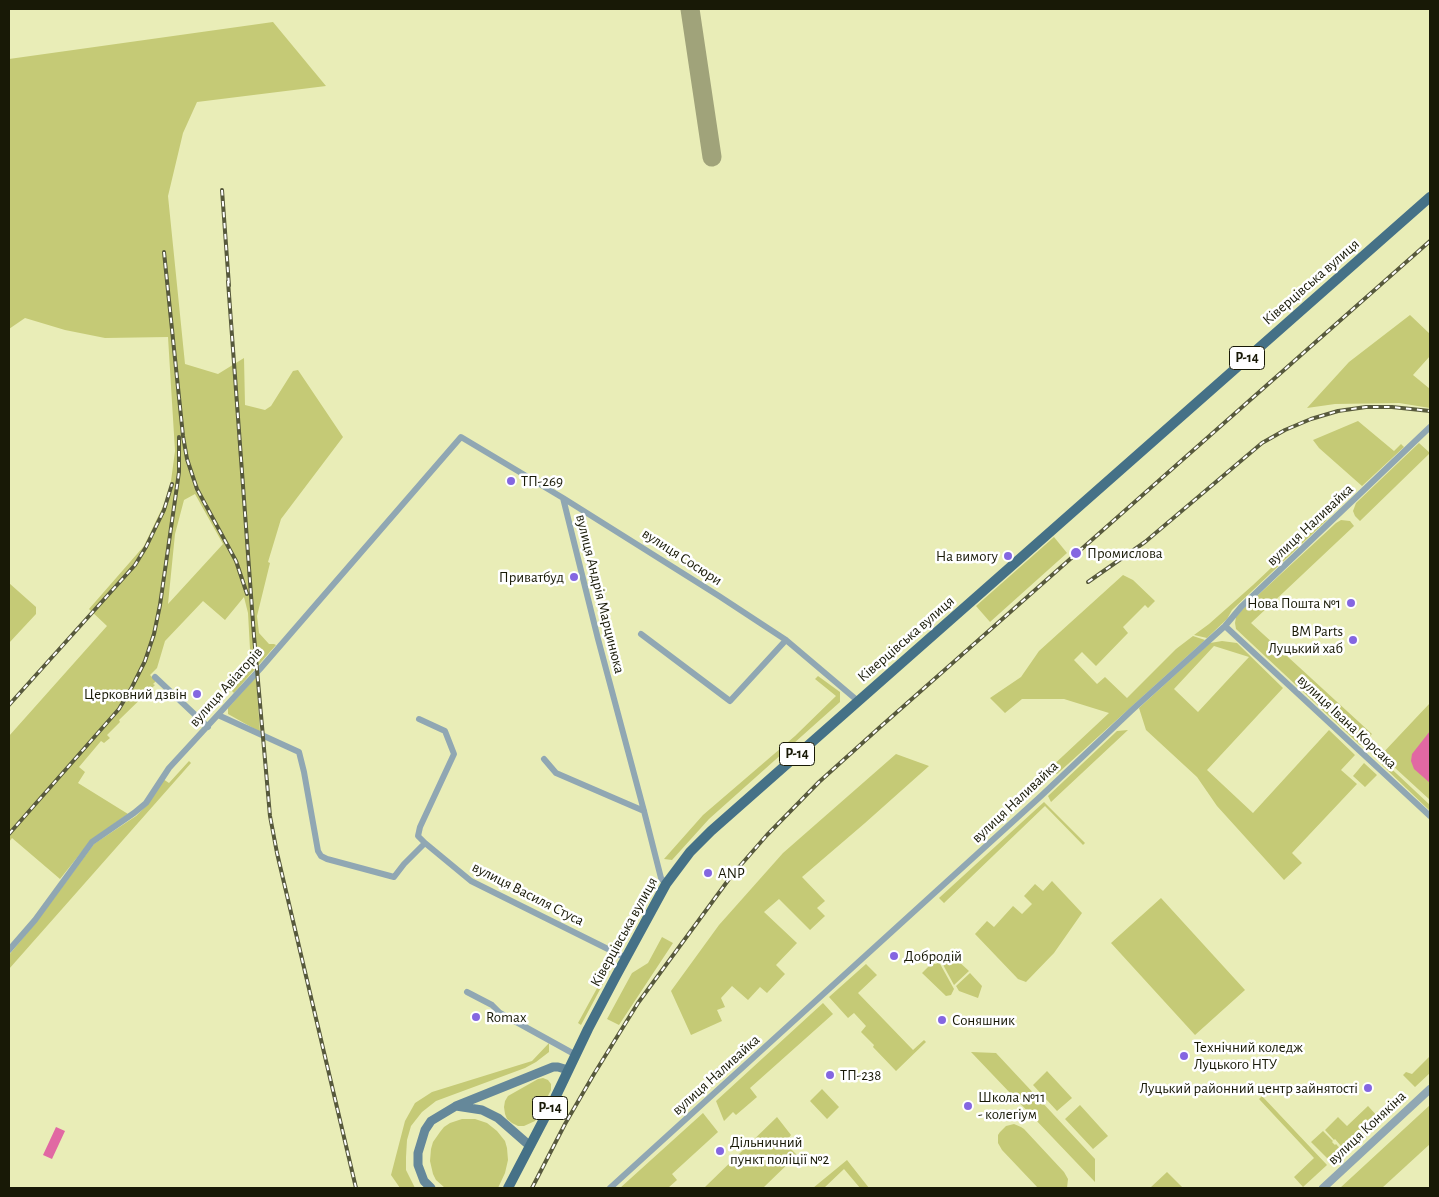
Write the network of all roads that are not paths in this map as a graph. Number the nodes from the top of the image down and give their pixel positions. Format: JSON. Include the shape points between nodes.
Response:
{"nodes":[{"id":1,"x":1430,"y":197,"type":"edge"},
{"id":2,"x":1430,"y":428,"type":"edge"},
{"id":3,"x":461,"y":437,"type":"joint"},
{"id":4,"x":563,"y":498,"type":"junction"},
{"id":5,"x":1225,"y":626,"type":"junction"},
{"id":6,"x":641,"y":634,"type":"dead end"},
{"id":7,"x":786,"y":640,"type":"junction"},
{"id":8,"x":155,"y":677,"type":"dead end"},
{"id":9,"x":858,"y":701,"type":"junction"},
{"id":10,"x":218,"y":715,"type":"junction"},
{"id":11,"x":419,"y":719,"type":"dead end"},
{"id":12,"x":208,"y":727,"type":"junction"},
{"id":13,"x":544,"y":760,"type":"dead end"},
{"id":14,"x":644,"y":811,"type":"junction"},
{"id":15,"x":1430,"y":816,"type":"edge"},
{"id":16,"x":425,"y":843,"type":"junction"},
{"id":17,"x":666,"y":884,"type":"junction"},
{"id":18,"x":9,"y":950,"type":"edge"},
{"id":19,"x":626,"y":958,"type":"junction"},
{"id":20,"x":467,"y":992,"type":"dead end"},
{"id":21,"x":576,"y":1055,"type":"junction"},
{"id":22,"x":568,"y":1070,"type":"junction"},
{"id":23,"x":1430,"y":1089,"type":"edge"},
{"id":24,"x":456,"y":1106,"type":"junction"},
{"id":25,"x":530,"y":1146,"type":"junction"},
{"id":26,"x":431,"y":1188,"type":"edge"},
{"id":27,"x":508,"y":1188,"type":"edge"},
{"id":28,"x":610,"y":1188,"type":"edge"},
{"id":29,"x":1323,"y":1188,"type":"edge"}],
"edges":[{"from":1,"to":9,"type":"main road","name":"Ківерцівська вулиця","number":"Р-14"},
{"from":2,"to":5,"type":"street","name":"вулиця Наливайка","via":[[1241,607]]},
{"from":3,"to":4,"type":"street","name":"вулиця Андрія Марцинюка"},
{"from":3,"to":10,"type":"street","name":"вулиця Авіаторів"},
{"from":4,"to":7,"type":"street","name":"вулиця Сосюри"},
{"from":4,"to":14,"type":"street","name":"вулиця Андрія Марцинюка"},
{"from":5,"to":15,"type":"street","name":"вулиця Івана Корсака"},
{"from":5,"to":28,"type":"street","name":"вулиця Наливайка"},
{"from":6,"to":7,"type":"street","via":[[730,701]]},
{"from":7,"to":9,"type":"street","name":"вулиця Сосюри"},
{"from":8,"to":12,"type":"street"},
{"from":9,"to":17,"type":"main road","name":"Ківерцівська вулиця","number":"Р-14","via":[[711,831]]},
{"from":10,"to":12,"type":"street","name":"вулиця Авіаторів"},
{"from":10,"to":16,"type":"street","via":[[299,752],[320,856],[394,878]]},
{"from":11,"to":16,"type":"street","via":[[445,732],[454,754],[420,827],[418,836]]},
{"from":12,"to":18,"type":"street","name":"вулиця Авіаторів","via":[[169,768],[146,803],[92,842]]},
{"from":13,"to":14,"type":"street","via":[[556,772]]},
{"from":14,"to":17,"type":"street","name":"вулиця Андрія Марцинюка","via":[[661,878]]},
{"from":16,"to":19,"type":"street","name":"вулиця Василя Стуса","via":[[471,881]]},
{"from":17,"to":19,"type":"main road","name":"Ківерцівська вулиця","number":"Р-14"},
{"from":19,"to":21,"type":"main road","name":"Ківерцівська вулиця","number":"Р-14"},
{"from":20,"to":21,"type":"street"},
{"from":21,"to":22,"type":"main road","name":"Ківерцівська вулиця","number":"Р-14"},
{"from":22,"to":24,"type":"main road","via":[[553,1068]]},
{"from":22,"to":25,"type":"main road","name":"Ківерцівська вулиця","number":"Р-14"},
{"from":23,"to":29,"type":"street","name":"вулиця Конякіна"},
{"from":24,"to":25,"type":"main road","via":[[482,1110],[498,1118]]},
{"from":24,"to":26,"type":"main road","via":[[432,1120],[425,1130],[418,1165],[424,1181]]},
{"from":25,"to":27,"type":"main road","name":"Ківерцівська вулиця","number":"Р-14"}]}
